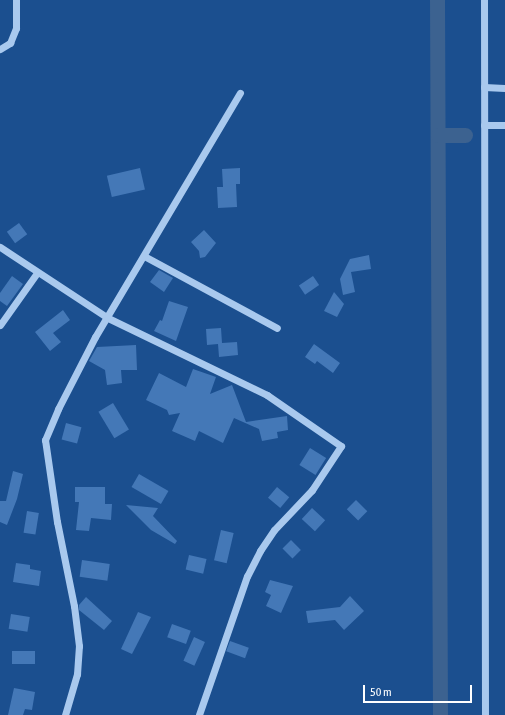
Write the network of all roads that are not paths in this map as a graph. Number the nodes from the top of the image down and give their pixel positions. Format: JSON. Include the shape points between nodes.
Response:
{"nodes":[{"id":1,"x":16,"y":0,"type":"edge"},
{"id":2,"x":484,"y":0,"type":"edge"},
{"id":3,"x":0,"y":49,"type":"edge"},
{"id":4,"x":484,"y":87,"type":"junction"},
{"id":5,"x":505,"y":88,"type":"edge"},
{"id":6,"x":240,"y":93,"type":"dead end"},
{"id":7,"x":484,"y":125,"type":"junction"},
{"id":8,"x":505,"y":125,"type":"edge"},
{"id":9,"x":0,"y":247,"type":"edge"},
{"id":10,"x":144,"y":256,"type":"junction"},
{"id":11,"x":38,"y":273,"type":"junction"},
{"id":12,"x":108,"y":318,"type":"junction"},
{"id":13,"x":0,"y":325,"type":"edge"},
{"id":14,"x":277,"y":328,"type":"dead end"},
{"id":15,"x":65,"y":715,"type":"edge"},
{"id":16,"x":199,"y":715,"type":"edge"},
{"id":17,"x":485,"y":715,"type":"edge"}],
"edges":[{"from":1,"to":3,"type":"street","via":[[16,28],[10,43]]},
{"from":2,"to":4,"type":"street"},
{"from":4,"to":5,"type":"street"},
{"from":4,"to":7,"type":"street"},
{"from":6,"to":10,"type":"street"},
{"from":7,"to":8,"type":"street"},
{"from":7,"to":17,"type":"street"},
{"from":9,"to":11,"type":"street"},
{"from":10,"to":12,"type":"street"},
{"from":10,"to":14,"type":"street"},
{"from":11,"to":12,"type":"street"},
{"from":11,"to":13,"type":"street"},
{"from":12,"to":15,"type":"street","via":[[69,386],[46,440],[57,522],[74,606],[79,646],[77,674]]},
{"from":12,"to":16,"type":"street","via":[[268,395],[341,446],[312,490],[274,530],[260,551],[247,576]]}]}
